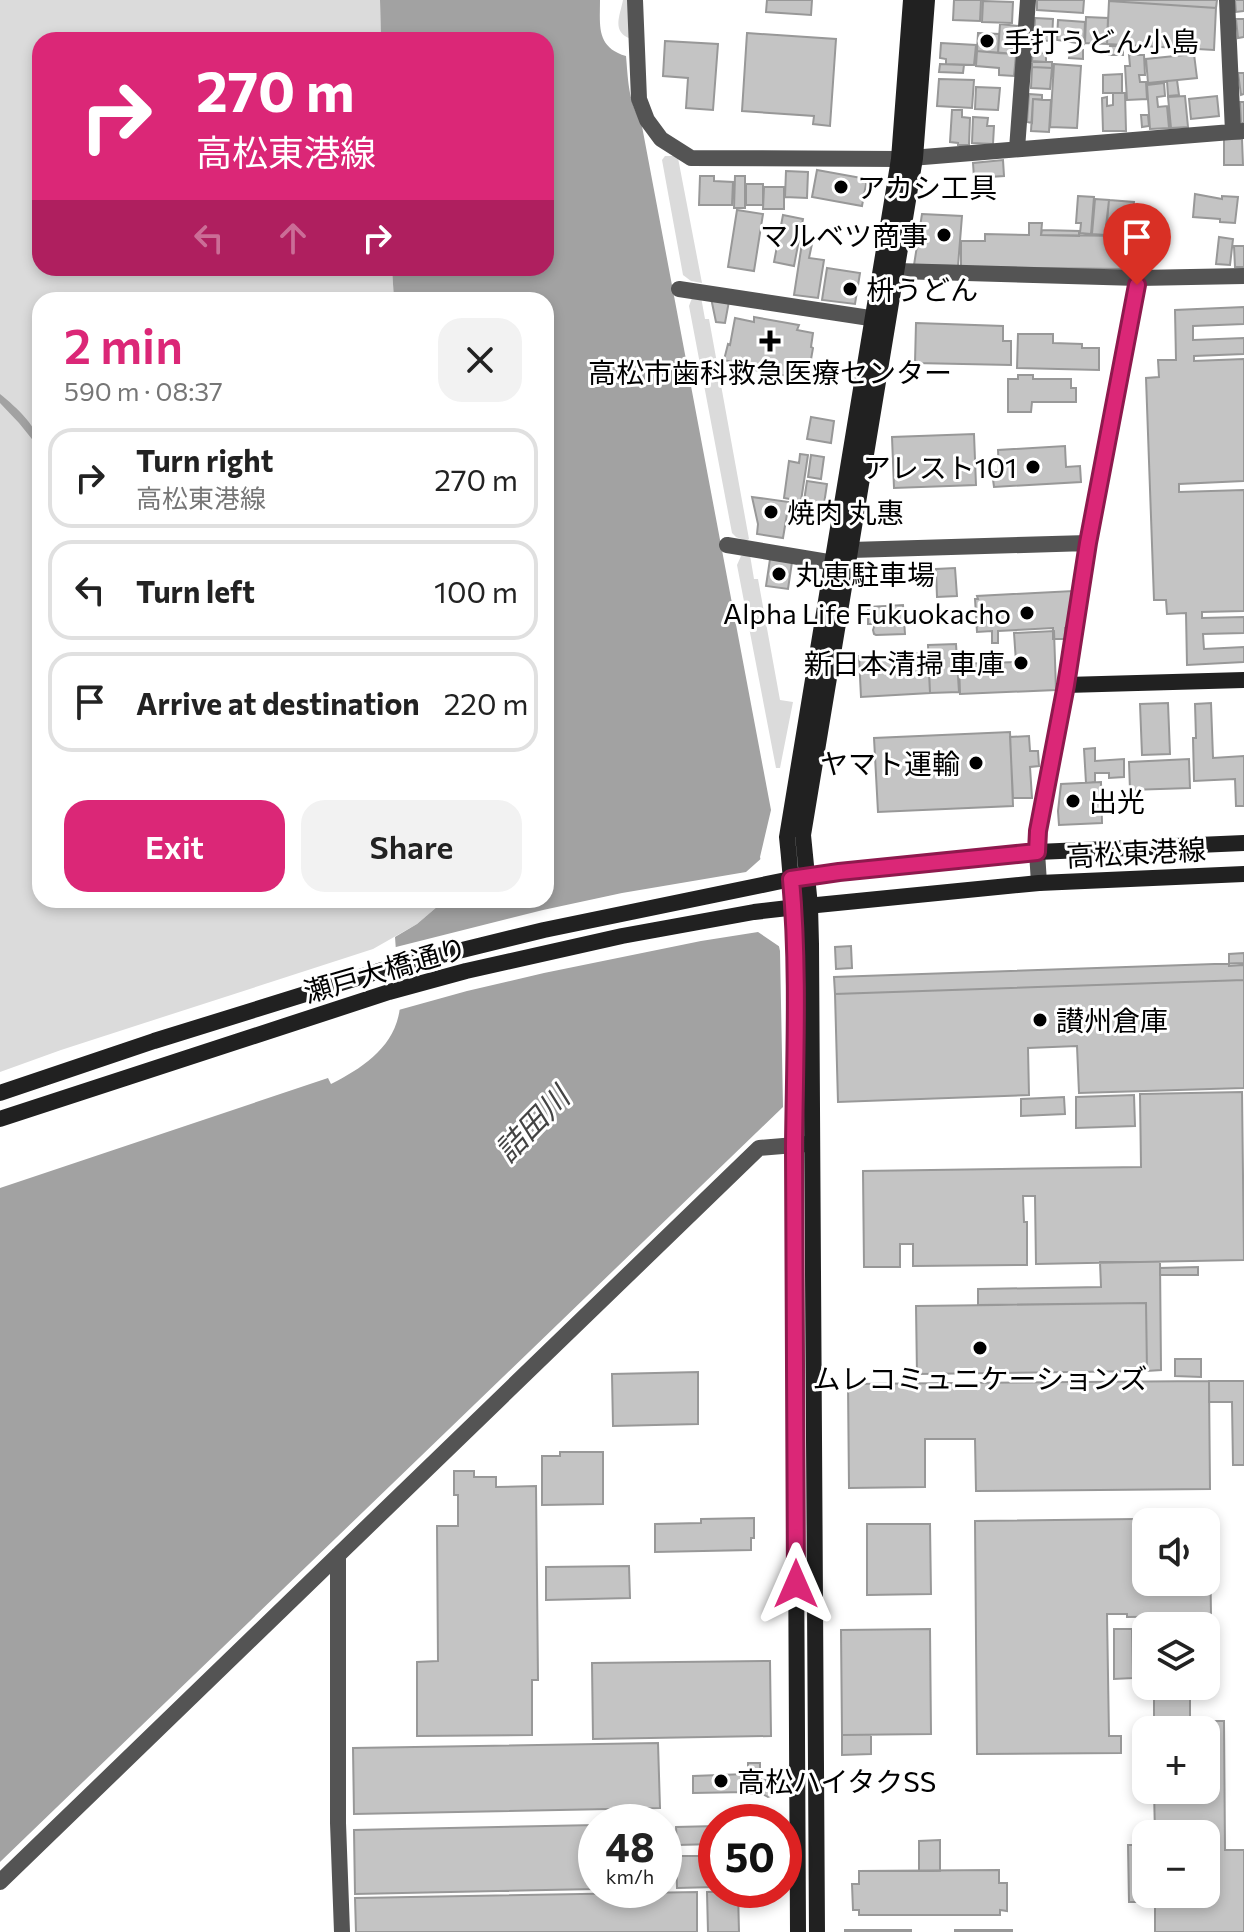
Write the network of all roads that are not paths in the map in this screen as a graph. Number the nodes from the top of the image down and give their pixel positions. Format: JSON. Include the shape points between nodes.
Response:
{"nodes":[{"id":1,"x":635,"y":0,"type":"edge"},
{"id":2,"x":911,"y":0,"type":"edge"},
{"id":3,"x":927,"y":0,"type":"edge"},
{"id":4,"x":1028,"y":0,"type":"edge"},
{"id":5,"x":1227,"y":0,"type":"edge"},
{"id":6,"x":1237,"y":63,"type":"edge"},
{"id":7,"x":1239,"y":132,"type":"edge"},
{"id":8,"x":1017,"y":149,"type":"junction"},
{"id":9,"x":907,"y":159,"type":"junction"},
{"id":10,"x":897,"y":271,"type":"junction"},
{"id":11,"x":1244,"y":276,"type":"edge"},
{"id":12,"x":1138,"y":278,"type":"junction"},
{"id":13,"x":679,"y":289,"type":"dead end"},
{"id":14,"x":880,"y":319,"type":"junction"},
{"id":15,"x":1088,"y":543,"type":"junction"},
{"id":16,"x":727,"y":545,"type":"dead end"},
{"id":17,"x":843,"y":560,"type":"junction"},
{"id":18,"x":1244,"y":680,"type":"edge"},
{"id":19,"x":1066,"y":685,"type":"junction"},
{"id":20,"x":1244,"y":843,"type":"edge"},
{"id":21,"x":1037,"y":852,"type":"junction"},
{"id":22,"x":1244,"y":874,"type":"edge"},
{"id":23,"x":792,"y":879,"type":"junction"},
{"id":24,"x":1039,"y":883,"type":"junction"},
{"id":25,"x":795,"y":908,"type":"junction"},
{"id":26,"x":0,"y":1093,"type":"edge"},
{"id":27,"x":0,"y":1119,"type":"edge"},
{"id":28,"x":812,"y":1144,"type":"junction"},
{"id":29,"x":794,"y":1145,"type":"junction"},
{"id":30,"x":338,"y":1555,"type":"junction"},
{"id":31,"x":0,"y":1882,"type":"edge"},
{"id":32,"x":342,"y":1932,"type":"edge"},
{"id":33,"x":798,"y":1932,"type":"edge"},
{"id":34,"x":817,"y":1932,"type":"edge"}],
"edges":[{"from":1,"to":9,"type":"street","via":[[639,99],[661,139],[679,151],[691,158]]},
{"from":2,"to":9,"type":"street"},
{"from":3,"to":9,"type":"street"},
{"from":4,"to":8,"type":"street"},
{"from":5,"to":6,"type":"street"},
{"from":6,"to":7,"type":"street"},
{"from":7,"to":8,"type":"street"},
{"from":8,"to":9,"type":"street"},
{"from":9,"to":10,"type":"street"},
{"from":9,"to":14,"type":"street"},
{"from":10,"to":12,"type":"street"},
{"from":10,"to":14,"type":"street"},
{"from":11,"to":12,"type":"street"},
{"from":12,"to":15,"type":"street"},
{"from":13,"to":14,"type":"street"},
{"from":14,"to":17,"type":"street"},
{"from":14,"to":17,"type":"street"},
{"from":15,"to":17,"type":"street"},
{"from":15,"to":19,"type":"street"},
{"from":16,"to":17,"type":"street"},
{"from":17,"to":23,"type":"street","via":[[787,837]]},
{"from":18,"to":19,"type":"street"},
{"from":19,"to":21,"type":"street"},
{"from":20,"to":21,"type":"street","name":"高松東港線"},
{"from":21,"to":23,"type":"street","name":"高松東港線"},
{"from":21,"to":24,"type":"street"},
{"from":22,"to":24,"type":"street","name":"高松東港線"},
{"from":23,"to":25,"type":"street"},
{"from":23,"to":26,"type":"street","name":"瀬戸大橋通り","via":[[389,968]]},
{"from":24,"to":25,"type":"street","name":"高松東港線"},
{"from":25,"to":27,"type":"street","name":"瀬戸大橋通り","via":[[622,936],[482,967],[389,992]]},
{"from":25,"to":28,"type":"street"},
{"from":25,"to":29,"type":"street"},
{"from":28,"to":29,"type":"street"},
{"from":28,"to":34,"type":"street"},
{"from":29,"to":30,"type":"street","via":[[759,1148]]},
{"from":29,"to":33,"type":"street"},
{"from":30,"to":31,"type":"street"},
{"from":30,"to":32,"type":"street"}]}
